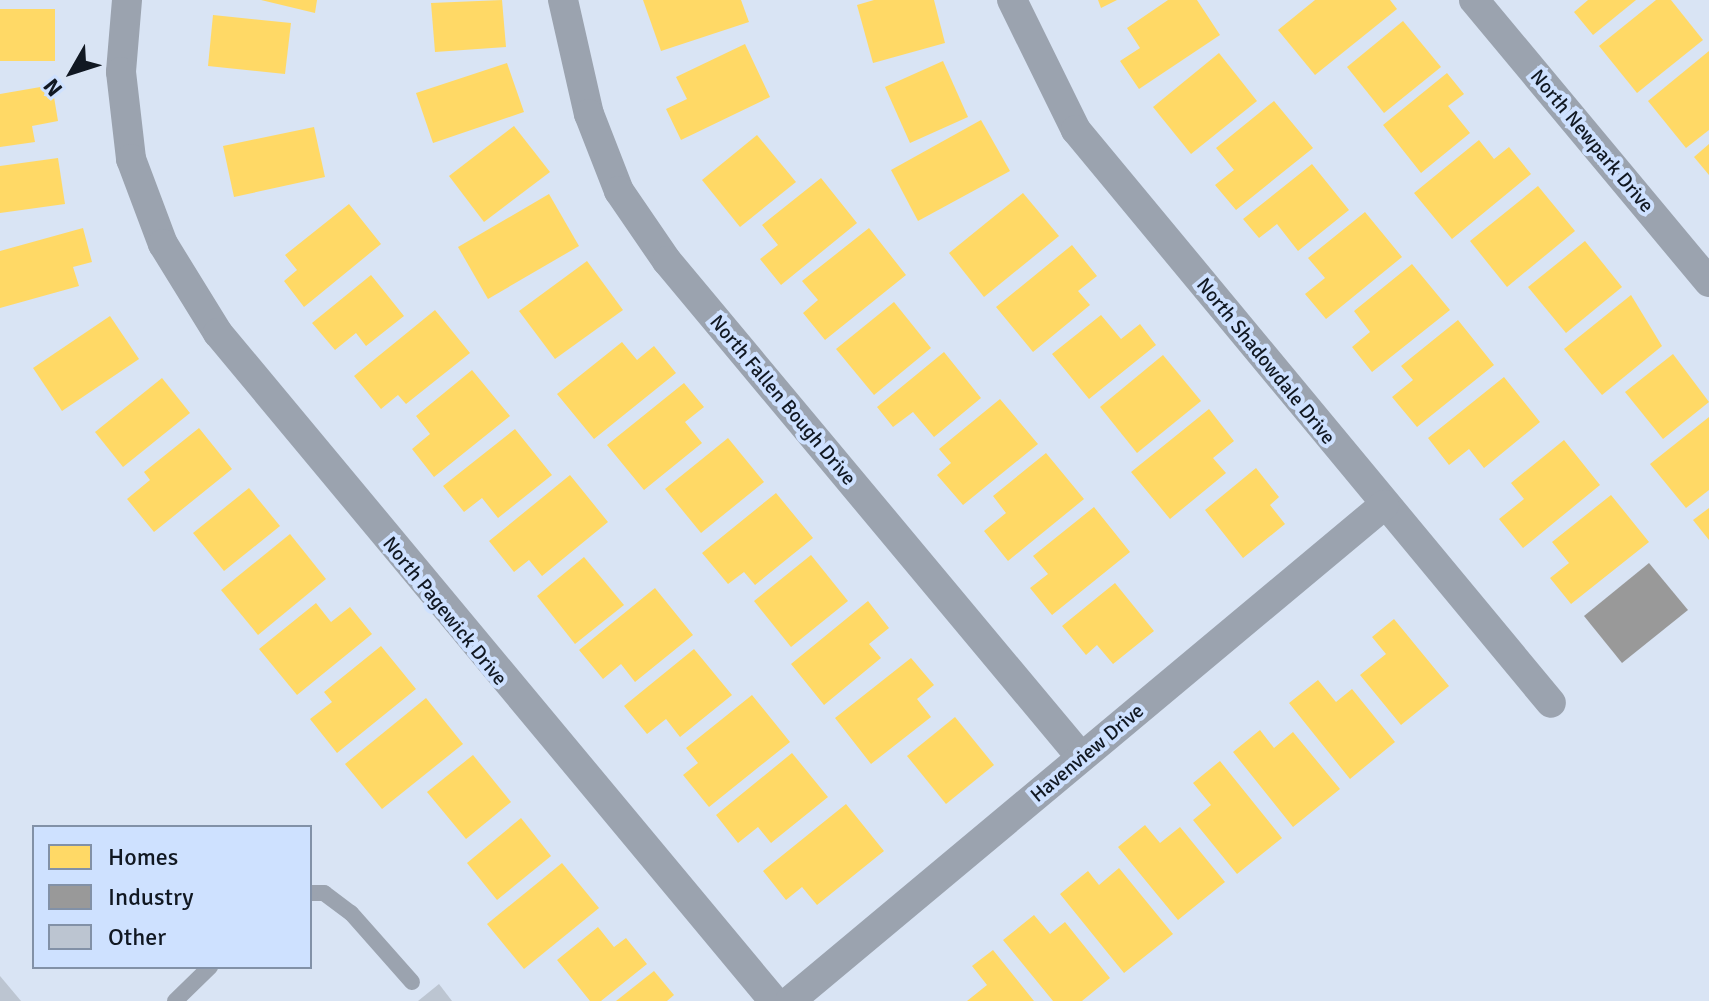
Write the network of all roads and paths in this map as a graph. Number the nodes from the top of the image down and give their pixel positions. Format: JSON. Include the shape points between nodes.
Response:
{"nodes":[{"id":1,"x":127,"y":0,"type":"edge"},
{"id":2,"x":563,"y":0,"type":"edge"},
{"id":3,"x":1012,"y":0,"type":"edge"},
{"id":4,"x":1474,"y":0,"type":"edge"},
{"id":5,"x":1709,"y":282,"type":"edge"},
{"id":6,"x":1384,"y":505,"type":"junction"},
{"id":7,"x":1551,"y":703,"type":"dead end"},
{"id":8,"x":1081,"y":757,"type":"junction"},
{"id":9,"x":312,"y":893,"type":"edge"},
{"id":10,"x":208,"y":969,"type":"edge"},
{"id":11,"x":412,"y":982,"type":"dead end"},
{"id":12,"x":175,"y":1001,"type":"edge"},
{"id":13,"x":774,"y":1001,"type":"edge"},
{"id":14,"x":790,"y":1001,"type":"edge"}],
"edges":[{"from":1,"to":13,"type":"street","name":"North Pagewick Drive","via":[[121,72],[131,159],[163,244],[218,333]]},
{"from":2,"to":8,"type":"street","name":"North Fallen Bough Drive","via":[[589,114],[619,191],[667,261]]},
{"from":3,"to":6,"type":"street","name":"North Shadowdale Drive","via":[[1076,130]]},
{"from":4,"to":5,"type":"street","name":"North Newpark Drive"},
{"from":6,"to":7,"type":"street","name":"North Shadowdale Drive"},
{"from":6,"to":8,"type":"street","name":"Havenview Drive"},
{"from":8,"to":14,"type":"street","name":"Havenview Drive"},
{"from":9,"to":11,"type":"lane","via":[[324,893],[351,913]]},
{"from":10,"to":12,"type":"lane"}]}
